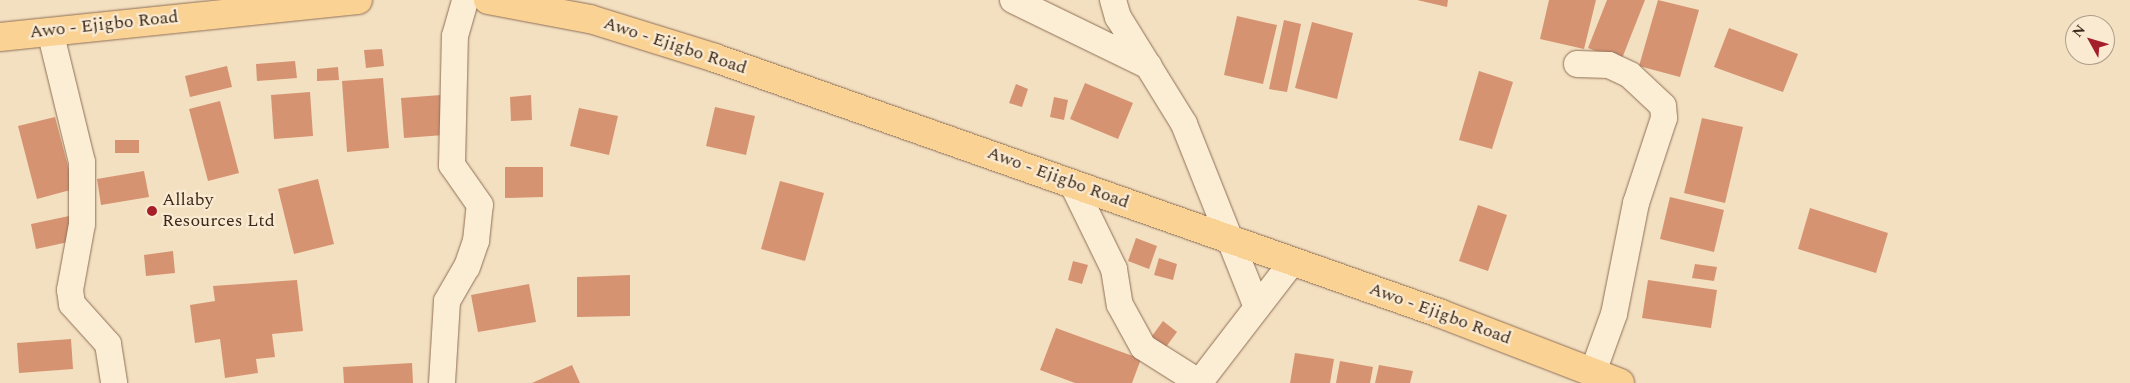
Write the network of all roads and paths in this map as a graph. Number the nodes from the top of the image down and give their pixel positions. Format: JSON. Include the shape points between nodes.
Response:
{"nodes":[{"id":1,"x":358,"y":0,"type":"edge"},
{"id":2,"x":465,"y":0,"type":"edge"},
{"id":3,"x":488,"y":0,"type":"edge"},
{"id":4,"x":1013,"y":0,"type":"edge"},
{"id":5,"x":1113,"y":0,"type":"edge"},
{"id":6,"x":50,"y":31,"type":"junction"},
{"id":7,"x":0,"y":37,"type":"edge"},
{"id":8,"x":1577,"y":64,"type":"dead end"},
{"id":9,"x":1149,"y":66,"type":"junction"},
{"id":10,"x":1072,"y":183,"type":"junction"},
{"id":11,"x":1229,"y":239,"type":"junction"},
{"id":12,"x":1293,"y":261,"type":"junction"},
{"id":13,"x":1257,"y":307,"type":"junction"},
{"id":14,"x":1612,"y":380,"type":"edge"},
{"id":15,"x":114,"y":383,"type":"edge"},
{"id":16,"x":442,"y":383,"type":"edge"},
{"id":17,"x":1200,"y":383,"type":"edge"}],
"edges":[{"from":1,"to":6,"type":"main road","name":"Awo - Ejigbo Road"},
{"from":2,"to":16,"type":"street","via":[[454,36],[452,166],[480,205],[476,241],[467,266],[447,301]]},
{"from":3,"to":10,"type":"main road","name":"Awo - Ejigbo Road","via":[[590,19],[706,55]]},
{"from":4,"to":9,"type":"street"},
{"from":5,"to":9,"type":"street","via":[[1118,17]]},
{"from":6,"to":7,"type":"main road","name":"Awo - Ejigbo Road"},
{"from":6,"to":15,"type":"street","via":[[82,162],[82,224],[70,290],[72,304],[108,344]]},
{"from":8,"to":14,"type":"street","via":[[1609,65],[1630,75],[1663,106],[1664,118],[1636,203],[1614,314]]},
{"from":9,"to":11,"type":"street","via":[[1184,124]]},
{"from":10,"to":11,"type":"main road","name":"Awo - Ejigbo Road"},
{"from":10,"to":17,"type":"street","via":[[1114,269],[1120,305],[1143,347]]},
{"from":11,"to":12,"type":"main road","name":"Awo - Ejigbo Road"},
{"from":11,"to":13,"type":"street"},
{"from":12,"to":13,"type":"street"},
{"from":12,"to":14,"type":"main road","name":"Awo - Ejigbo Road"},
{"from":13,"to":17,"type":"street"}]}
